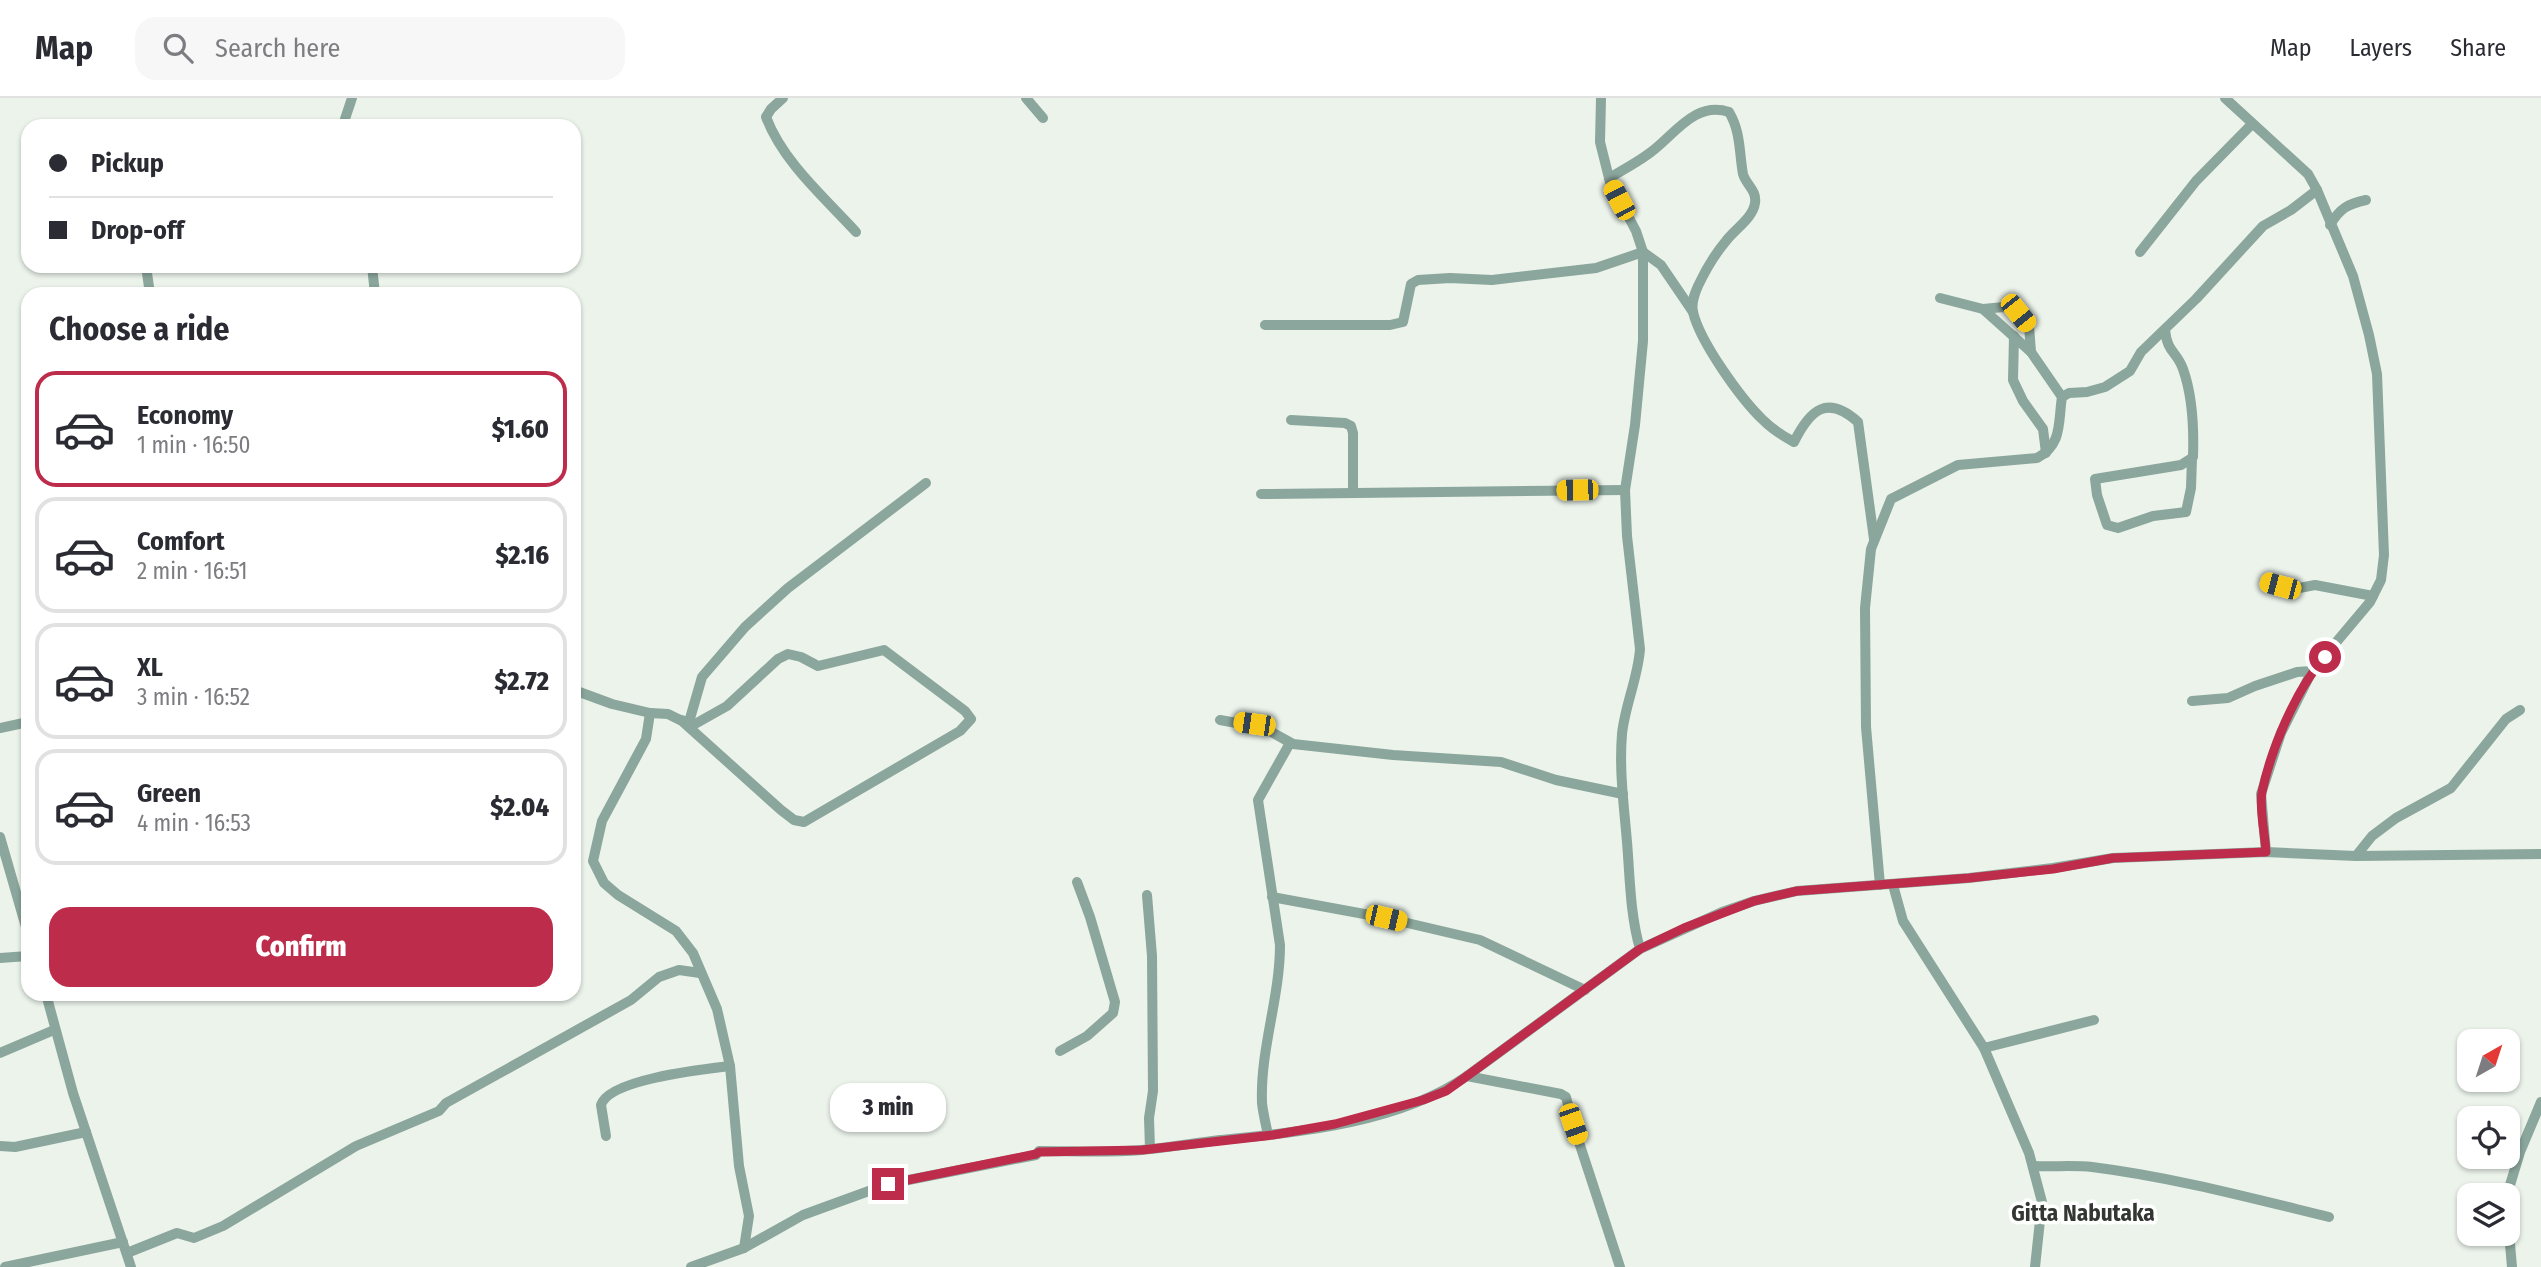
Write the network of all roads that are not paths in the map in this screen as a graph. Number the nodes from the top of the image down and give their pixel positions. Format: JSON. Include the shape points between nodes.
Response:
{"nodes":[{"id":1,"x":352,"y":98,"type":"edge"},
{"id":2,"x":783,"y":98,"type":"edge"},
{"id":3,"x":1027,"y":98,"type":"edge"},
{"id":4,"x":1601,"y":98,"type":"edge"},
{"id":5,"x":2225,"y":98,"type":"edge"},
{"id":6,"x":1042,"y":118,"type":"dead end"},
{"id":7,"x":345,"y":119,"type":"edge"},
{"id":8,"x":2252,"y":124,"type":"junction"},
{"id":9,"x":1609,"y":178,"type":"junction"},
{"id":10,"x":2317,"y":190,"type":"junction"},
{"id":11,"x":2366,"y":200,"type":"dead end"},
{"id":12,"x":2330,"y":225,"type":"junction"},
{"id":13,"x":856,"y":232,"type":"dead end"},
{"id":14,"x":1643,"y":252,"type":"junction"},
{"id":15,"x":2140,"y":252,"type":"dead end"},
{"id":16,"x":1940,"y":298,"type":"dead end"},
{"id":17,"x":1983,"y":309,"type":"junction"},
{"id":18,"x":1693,"y":313,"type":"junction"},
{"id":19,"x":1265,"y":325,"type":"dead end"},
{"id":20,"x":2165,"y":330,"type":"junction"},
{"id":21,"x":2014,"y":336,"type":"junction"},
{"id":22,"x":2031,"y":352,"type":"junction"},
{"id":23,"x":2062,"y":397,"type":"junction"},
{"id":24,"x":1291,"y":420,"type":"dead end"},
{"id":25,"x":2046,"y":453,"type":"junction"},
{"id":26,"x":2192,"y":458,"type":"junction"},
{"id":27,"x":926,"y":482,"type":"dead end"},
{"id":28,"x":1625,"y":490,"type":"junction"},
{"id":29,"x":1353,"y":493,"type":"junction"},
{"id":30,"x":1261,"y":494,"type":"dead end"},
{"id":31,"x":1891,"y":499,"type":"junction"},
{"id":32,"x":1869,"y":501,"type":"junction"},
{"id":33,"x":1874,"y":540,"type":"junction"},
{"id":34,"x":2265,"y":582,"type":"dead end"},
{"id":35,"x":2373,"y":596,"type":"junction"},
{"id":36,"x":2312,"y":671,"type":"junction"},
{"id":37,"x":581,"y":693,"type":"edge"},
{"id":38,"x":2192,"y":701,"type":"dead end"},
{"id":39,"x":2520,"y":710,"type":"dead end"},
{"id":40,"x":650,"y":713,"type":"junction"},
{"id":41,"x":678,"y":719,"type":"junction"},
{"id":42,"x":1220,"y":720,"type":"dead end"},
{"id":43,"x":689,"y":722,"type":"junction"},
{"id":44,"x":21,"y":724,"type":"edge"},
{"id":45,"x":0,"y":728,"type":"edge"},
{"id":46,"x":1290,"y":743,"type":"junction"},
{"id":47,"x":1623,"y":794,"type":"junction"},
{"id":48,"x":0,"y":837,"type":"edge"},
{"id":49,"x":2266,"y":852,"type":"junction"},
{"id":50,"x":2541,"y":855,"type":"edge"},
{"id":51,"x":2356,"y":856,"type":"junction"},
{"id":52,"x":1077,"y":883,"type":"dead end"},
{"id":53,"x":1880,"y":885,"type":"junction"},
{"id":54,"x":1893,"y":885,"type":"junction"},
{"id":55,"x":1147,"y":895,"type":"dead end"},
{"id":56,"x":1272,"y":897,"type":"junction"},
{"id":57,"x":21,"y":903,"type":"edge"},
{"id":58,"x":1640,"y":949,"type":"junction"},
{"id":59,"x":21,"y":956,"type":"edge"},
{"id":60,"x":0,"y":958,"type":"edge"},
{"id":61,"x":700,"y":973,"type":"junction"},
{"id":62,"x":1585,"y":989,"type":"junction"},
{"id":63,"x":48,"y":1001,"type":"edge"},
{"id":64,"x":2094,"y":1020,"type":"dead end"},
{"id":65,"x":54,"y":1030,"type":"junction"},
{"id":66,"x":1984,"y":1048,"type":"junction"},
{"id":67,"x":1060,"y":1051,"type":"dead end"},
{"id":68,"x":0,"y":1054,"type":"edge"},
{"id":69,"x":730,"y":1066,"type":"junction"},
{"id":70,"x":1467,"y":1076,"type":"junction"},
{"id":71,"x":2541,"y":1102,"type":"edge"},
{"id":72,"x":86,"y":1132,"type":"junction"},
{"id":73,"x":1268,"y":1135,"type":"junction"},
{"id":74,"x":606,"y":1136,"type":"dead end"},
{"id":75,"x":0,"y":1146,"type":"edge"},
{"id":76,"x":1150,"y":1149,"type":"junction"},
{"id":77,"x":2033,"y":1166,"type":"junction"},
{"id":78,"x":2511,"y":1183,"type":"edge"},
{"id":79,"x":2329,"y":1217,"type":"dead end"},
{"id":80,"x":2510,"y":1246,"type":"edge"},
{"id":81,"x":125,"y":1247,"type":"junction"},
{"id":82,"x":744,"y":1248,"type":"junction"},
{"id":83,"x":5,"y":1267,"type":"edge"},
{"id":84,"x":131,"y":1267,"type":"edge"},
{"id":85,"x":691,"y":1267,"type":"edge"},
{"id":86,"x":1620,"y":1267,"type":"edge"},
{"id":87,"x":2035,"y":1267,"type":"edge"},
{"id":88,"x":2512,"y":1267,"type":"edge"}],
"edges":[{"from":1,"to":7,"type":"street"},
{"from":2,"to":13,"type":"street","via":[[766,117],[774,138]]},
{"from":3,"to":6,"type":"street"},
{"from":4,"to":9,"type":"street","via":[[1600,142]]},
{"from":5,"to":8,"type":"street"},
{"from":8,"to":10,"type":"street","via":[[2291,156]]},
{"from":8,"to":15,"type":"street","via":[[2196,181]]},
{"from":9,"to":14,"type":"street"},
{"from":9,"to":18,"type":"street","via":[[1642,159],[1692,116],[1706,109],[1729,112],[1739,134],[1744,176],[1755,193],[1755,205],[1720,248],[1698,285]]},
{"from":10,"to":12,"type":"street"},
{"from":10,"to":20,"type":"street","via":[[2263,226]]},
{"from":11,"to":12,"type":"street","via":[[2348,204]]},
{"from":12,"to":35,"type":"street","via":[[2353,275],[2377,374],[2384,555],[2381,580]]},
{"from":14,"to":18,"type":"street","via":[[1661,265]]},
{"from":14,"to":19,"type":"street","via":[[1596,268],[1492,280],[1418,281],[1411,284],[1403,322],[1390,325]]},
{"from":14,"to":28,"type":"street","via":[[1643,341]]},
{"from":16,"to":17,"type":"street"},
{"from":17,"to":21,"type":"street"},
{"from":17,"to":22,"type":"street","via":[[2004,307],[2018,313],[2029,326]]},
{"from":18,"to":32,"type":"street","via":[[1729,378],[1778,433],[1794,442],[1805,421],[1835,406],[1858,422]]},
{"from":20,"to":23,"type":"street","via":[[2141,352],[2130,371],[2105,387]]},
{"from":20,"to":26,"type":"street","via":[[2166,345],[2182,365],[2190,389]]},
{"from":21,"to":22,"type":"street"},
{"from":21,"to":25,"type":"street","via":[[2013,380],[2043,429]]},
{"from":22,"to":23,"type":"street"},
{"from":23,"to":25,"type":"street","via":[[2060,430]]},
{"from":24,"to":29,"type":"street","via":[[1350,426]]},
{"from":25,"to":31,"type":"street","via":[[2037,458],[1958,465]]},
{"from":26,"to":26,"type":"street","via":[[2181,465],[2095,479],[2107,525],[2118,528],[2153,516],[2186,512]]},
{"from":27,"to":43,"type":"street","via":[[788,588],[745,627],[702,677]]},
{"from":28,"to":29,"type":"street"},
{"from":28,"to":47,"type":"street","via":[[1640,649],[1622,733]]},
{"from":29,"to":30,"type":"street"},
{"from":31,"to":32,"type":"street"},
{"from":31,"to":33,"type":"street"},
{"from":32,"to":33,"type":"street"},
{"from":33,"to":53,"type":"street","via":[[1865,608],[1865,689]]},
{"from":34,"to":35,"type":"street","via":[[2294,590],[2315,585]]},
{"from":35,"to":36,"type":"street"},
{"from":36,"to":38,"type":"street","via":[[2297,672],[2228,698]]},
{"from":36,"to":49,"type":"street","via":[[2281,733],[2261,794]]},
{"from":37,"to":40,"type":"street"},
{"from":39,"to":51,"type":"street","via":[[2506,719],[2451,788],[2396,818]]},
{"from":40,"to":41,"type":"street"},
{"from":40,"to":61,"type":"street","via":[[646,740],[602,821],[593,861],[604,883],[618,895],[676,931]]},
{"from":41,"to":43,"type":"street"},
{"from":41,"to":43,"type":"street","via":[[781,810],[804,822],[960,731],[971,719],[884,650],[818,666],[788,654],[727,706],[695,724]]},
{"from":42,"to":46,"type":"street","via":[[1264,728]]},
{"from":44,"to":45,"type":"street"},
{"from":46,"to":47,"type":"street","via":[[1501,762]]},
{"from":46,"to":56,"type":"street","via":[[1258,800]]},
{"from":47,"to":58,"type":"street","via":[[1633,927]]},
{"from":48,"to":57,"type":"street"},
{"from":49,"to":51,"type":"street"},
{"from":49,"to":54,"type":"street","via":[[2113,858],[2053,869]]},
{"from":50,"to":51,"type":"street"},
{"from":52,"to":67,"type":"street","via":[[1115,1002],[1113,1013],[1087,1036]]},
{"from":53,"to":54,"type":"street"},
{"from":53,"to":58,"type":"street","via":[[1797,891],[1754,901]]},
{"from":54,"to":66,"type":"street","via":[[1903,921]]},
{"from":55,"to":76,"type":"street","via":[[1152,956]]},
{"from":56,"to":62,"type":"street","via":[[1480,940]]},
{"from":56,"to":73,"type":"street","via":[[1280,969],[1263,1070],[1262,1104]]},
{"from":58,"to":62,"type":"street"},
{"from":59,"to":60,"type":"street"},
{"from":61,"to":69,"type":"street","via":[[717,1009]]},
{"from":61,"to":81,"type":"street","via":[[679,970],[659,977],[631,1000],[439,1111],[356,1146],[223,1226],[194,1238],[177,1233]]},
{"from":62,"to":70,"type":"street"},
{"from":63,"to":65,"type":"street"},
{"from":64,"to":66,"type":"street"},
{"from":65,"to":68,"type":"street"},
{"from":65,"to":72,"type":"street"},
{"from":66,"to":77,"type":"street"},
{"from":69,"to":74,"type":"street","via":[[673,1073],[608,1094],[601,1105]]},
{"from":69,"to":82,"type":"street","via":[[739,1166],[750,1216]]},
{"from":70,"to":73,"type":"street","via":[[1446,1091],[1399,1108]]},
{"from":70,"to":86,"type":"street","via":[[1566,1097]]},
{"from":71,"to":78,"type":"street"},
{"from":72,"to":75,"type":"street"},
{"from":72,"to":81,"type":"street"},
{"from":73,"to":76,"type":"street"},
{"from":76,"to":82,"type":"street","via":[[1039,1152],[911,1178],[803,1215]]},
{"from":77,"to":79,"type":"street","via":[[2119,1171]]},
{"from":77,"to":87,"type":"street","via":[[2042,1202]]},
{"from":80,"to":88,"type":"street"},
{"from":81,"to":83,"type":"street"},
{"from":81,"to":84,"type":"street"},
{"from":82,"to":85,"type":"street"}]}
